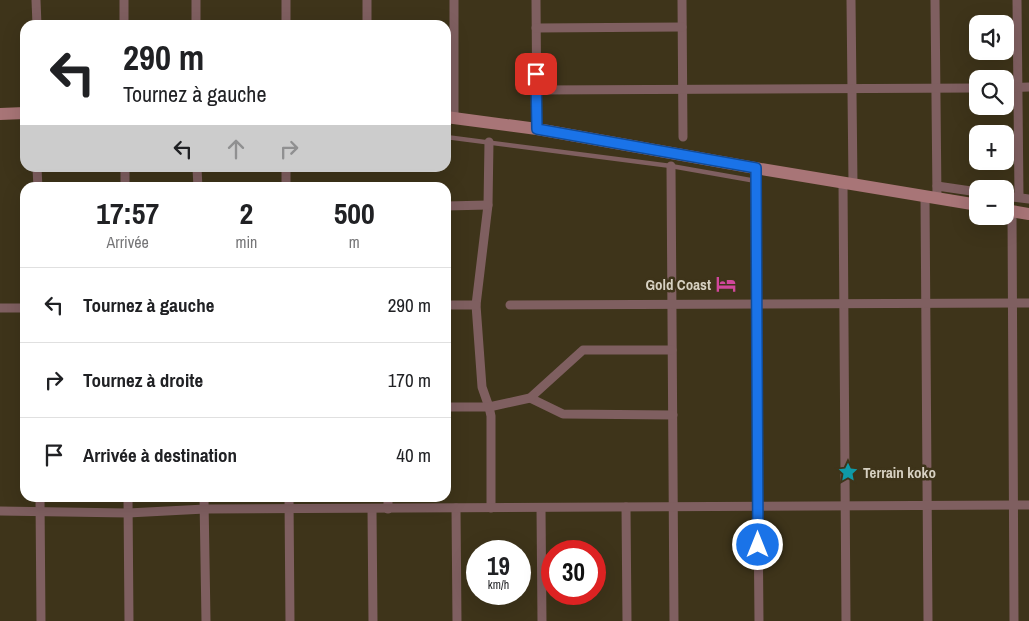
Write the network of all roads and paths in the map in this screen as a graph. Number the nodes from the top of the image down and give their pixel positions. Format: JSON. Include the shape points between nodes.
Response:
{"nodes":[{"id":1,"x":36,"y":0,"type":"edge"},
{"id":2,"x":124,"y":0,"type":"edge"},
{"id":3,"x":196,"y":0,"type":"edge"},
{"id":4,"x":286,"y":0,"type":"edge"},
{"id":5,"x":367,"y":0,"type":"edge"},
{"id":6,"x":454,"y":0,"type":"edge"},
{"id":7,"x":536,"y":0,"type":"edge"},
{"id":8,"x":682,"y":0,"type":"edge"},
{"id":9,"x":851,"y":0,"type":"edge"},
{"id":10,"x":935,"y":0,"type":"edge"},
{"id":11,"x":1017,"y":0,"type":"edge"},
{"id":12,"x":36,"y":20,"type":"edge"},
{"id":13,"x":124,"y":20,"type":"edge"},
{"id":14,"x":196,"y":20,"type":"edge"},
{"id":15,"x":286,"y":20,"type":"edge"},
{"id":16,"x":367,"y":20,"type":"edge"},
{"id":17,"x":682,"y":27,"type":"junction"},
{"id":18,"x":536,"y":28,"type":"junction"},
{"id":19,"x":451,"y":88,"type":"edge"},
{"id":20,"x":852,"y":88,"type":"junction"},
{"id":21,"x":936,"y":88,"type":"junction"},
{"id":22,"x":969,"y":88,"type":"edge"},
{"id":23,"x":1014,"y":88,"type":"edge"},
{"id":24,"x":1018,"y":88,"type":"junction"},
{"id":25,"x":1029,"y":88,"type":"edge"},
{"id":26,"x":683,"y":89,"type":"junction"},
{"id":27,"x":536,"y":90,"type":"junction"},
{"id":28,"x":20,"y":113,"type":"edge"},
{"id":29,"x":0,"y":114,"type":"edge"},
{"id":30,"x":451,"y":117,"type":"edge"},
{"id":31,"x":537,"y":129,"type":"junction"},
{"id":32,"x":683,"y":136,"type":"dead end"},
{"id":33,"x":451,"y":138,"type":"edge"},
{"id":34,"x":489,"y":142,"type":"junction"},
{"id":35,"x":671,"y":166,"type":"junction"},
{"id":36,"x":756,"y":168,"type":"junction"},
{"id":37,"x":756,"y":181,"type":"junction"},
{"id":38,"x":848,"y":183,"type":"junction"},
{"id":39,"x":969,"y":192,"type":"edge"},
{"id":40,"x":933,"y":194,"type":"junction"},
{"id":41,"x":1014,"y":197,"type":"edge"},
{"id":42,"x":1018,"y":197,"type":"junction"},
{"id":43,"x":1029,"y":199,"type":"edge"},
{"id":44,"x":969,"y":203,"type":"edge"},
{"id":45,"x":488,"y":205,"type":"junction"},
{"id":46,"x":451,"y":206,"type":"edge"},
{"id":47,"x":1014,"y":211,"type":"edge"},
{"id":48,"x":1029,"y":214,"type":"edge"},
{"id":49,"x":1009,"y":225,"type":"edge"},
{"id":50,"x":925,"y":303,"type":"junction"},
{"id":51,"x":1012,"y":303,"type":"junction"},
{"id":52,"x":1029,"y":303,"type":"edge"},
{"id":53,"x":510,"y":304,"type":"dead end"},
{"id":54,"x":672,"y":304,"type":"junction"},
{"id":55,"x":756,"y":304,"type":"junction"},
{"id":56,"x":844,"y":304,"type":"junction"},
{"id":57,"x":451,"y":305,"type":"edge"},
{"id":58,"x":476,"y":305,"type":"junction"},
{"id":59,"x":0,"y":308,"type":"edge"},
{"id":60,"x":20,"y":308,"type":"edge"},
{"id":61,"x":672,"y":350,"type":"junction"},
{"id":62,"x":530,"y":398,"type":"junction"},
{"id":63,"x":451,"y":407,"type":"edge"},
{"id":64,"x":489,"y":407,"type":"junction"},
{"id":65,"x":673,"y":415,"type":"junction"},
{"id":66,"x":40,"y":502,"type":"edge"},
{"id":67,"x":128,"y":502,"type":"edge"},
{"id":68,"x":204,"y":502,"type":"edge"},
{"id":69,"x":289,"y":502,"type":"edge"},
{"id":70,"x":388,"y":502,"type":"edge"},
{"id":71,"x":1014,"y":505,"type":"junction"},
{"id":72,"x":1029,"y":505,"type":"edge"},
{"id":73,"x":845,"y":506,"type":"junction"},
{"id":74,"x":927,"y":506,"type":"junction"},
{"id":75,"x":626,"y":507,"type":"junction"},
{"id":76,"x":673,"y":507,"type":"junction"},
{"id":77,"x":758,"y":507,"type":"junction"},
{"id":78,"x":456,"y":508,"type":"junction"},
{"id":79,"x":491,"y":508,"type":"junction"},
{"id":80,"x":541,"y":508,"type":"junction"},
{"id":81,"x":205,"y":509,"type":"junction"},
{"id":82,"x":290,"y":509,"type":"junction"},
{"id":83,"x":372,"y":509,"type":"junction"},
{"id":84,"x":388,"y":509,"type":"junction"},
{"id":85,"x":40,"y":510,"type":"junction"},
{"id":86,"x":0,"y":511,"type":"edge"},
{"id":87,"x":128,"y":513,"type":"junction"},
{"id":88,"x":41,"y":621,"type":"edge"},
{"id":89,"x":129,"y":621,"type":"edge"},
{"id":90,"x":206,"y":621,"type":"edge"},
{"id":91,"x":290,"y":621,"type":"edge"},
{"id":92,"x":373,"y":621,"type":"edge"},
{"id":93,"x":457,"y":621,"type":"edge"},
{"id":94,"x":542,"y":621,"type":"edge"},
{"id":95,"x":627,"y":621,"type":"edge"},
{"id":96,"x":674,"y":621,"type":"edge"},
{"id":97,"x":759,"y":621,"type":"edge"},
{"id":98,"x":846,"y":621,"type":"edge"},
{"id":99,"x":928,"y":621,"type":"edge"},
{"id":100,"x":1014,"y":621,"type":"edge"}],
"edges":[{"from":1,"to":12,"type":"street"},
{"from":2,"to":13,"type":"street"},
{"from":3,"to":14,"type":"street"},
{"from":4,"to":15,"type":"street"},
{"from":5,"to":16,"type":"street"},
{"from":6,"to":19,"type":"street"},
{"from":7,"to":18,"type":"street"},
{"from":8,"to":17,"type":"street"},
{"from":9,"to":20,"type":"street"},
{"from":10,"to":21,"type":"street"},
{"from":11,"to":24,"type":"street"},
{"from":17,"to":18,"type":"street"},
{"from":17,"to":26,"type":"street"},
{"from":18,"to":27,"type":"street"},
{"from":20,"to":21,"type":"street"},
{"from":20,"to":26,"type":"street"},
{"from":20,"to":38,"type":"street"},
{"from":21,"to":22,"type":"street"},
{"from":21,"to":40,"type":"street"},
{"from":23,"to":24,"type":"street"},
{"from":24,"to":25,"type":"street"},
{"from":24,"to":42,"type":"street"},
{"from":26,"to":27,"type":"street"},
{"from":26,"to":32,"type":"street"},
{"from":27,"to":31,"type":"street"},
{"from":28,"to":29,"type":"main road"},
{"from":30,"to":31,"type":"main road"},
{"from":31,"to":36,"type":"main road"},
{"from":33,"to":34,"type":"lane"},
{"from":34,"to":35,"type":"lane"},
{"from":34,"to":45,"type":"street"},
{"from":35,"to":37,"type":"lane"},
{"from":35,"to":54,"type":"street"},
{"from":36,"to":37,"type":"street"},
{"from":36,"to":38,"type":"main road"},
{"from":37,"to":55,"type":"street"},
{"from":38,"to":40,"type":"main road"},
{"from":38,"to":56,"type":"street"},
{"from":39,"to":40,"type":"street"},
{"from":40,"to":44,"type":"main road"},
{"from":40,"to":50,"type":"street"},
{"from":41,"to":42,"type":"street"},
{"from":42,"to":43,"type":"street"},
{"from":45,"to":46,"type":"street"},
{"from":45,"to":58,"type":"street"},
{"from":47,"to":48,"type":"main road"},
{"from":49,"to":51,"type":"street"},
{"from":50,"to":51,"type":"street"},
{"from":50,"to":56,"type":"street"},
{"from":50,"to":74,"type":"street"},
{"from":51,"to":52,"type":"street"},
{"from":51,"to":71,"type":"street"},
{"from":53,"to":54,"type":"street"},
{"from":54,"to":55,"type":"street"},
{"from":54,"to":61,"type":"street"},
{"from":55,"to":56,"type":"street"},
{"from":55,"to":77,"type":"street"},
{"from":56,"to":73,"type":"street"},
{"from":57,"to":58,"type":"street"},
{"from":58,"to":64,"type":"street","via":[[482,387]]},
{"from":59,"to":60,"type":"street"},
{"from":61,"to":62,"type":"street","via":[[583,350]]},
{"from":61,"to":65,"type":"street"},
{"from":62,"to":64,"type":"street"},
{"from":62,"to":65,"type":"street","via":[[563,414]]},
{"from":63,"to":64,"type":"street"},
{"from":64,"to":79,"type":"street"},
{"from":65,"to":76,"type":"street"},
{"from":66,"to":85,"type":"street"},
{"from":67,"to":87,"type":"street"},
{"from":68,"to":81,"type":"street"},
{"from":69,"to":82,"type":"street"},
{"from":70,"to":84,"type":"street"},
{"from":71,"to":72,"type":"street"},
{"from":71,"to":74,"type":"street"},
{"from":71,"to":100,"type":"street"},
{"from":73,"to":74,"type":"street"},
{"from":73,"to":77,"type":"street"},
{"from":73,"to":98,"type":"street"},
{"from":74,"to":99,"type":"street"},
{"from":75,"to":76,"type":"street"},
{"from":75,"to":80,"type":"street"},
{"from":75,"to":95,"type":"street"},
{"from":76,"to":77,"type":"street"},
{"from":76,"to":96,"type":"street"},
{"from":77,"to":97,"type":"street"},
{"from":78,"to":79,"type":"street"},
{"from":78,"to":84,"type":"street"},
{"from":78,"to":93,"type":"street"},
{"from":79,"to":80,"type":"street"},
{"from":80,"to":94,"type":"street"},
{"from":81,"to":82,"type":"street"},
{"from":81,"to":87,"type":"street"},
{"from":81,"to":90,"type":"street"},
{"from":82,"to":83,"type":"street"},
{"from":82,"to":91,"type":"street"},
{"from":83,"to":84,"type":"street"},
{"from":83,"to":92,"type":"street"},
{"from":85,"to":86,"type":"street"},
{"from":85,"to":87,"type":"street"},
{"from":85,"to":88,"type":"street"},
{"from":87,"to":89,"type":"street"}]}
